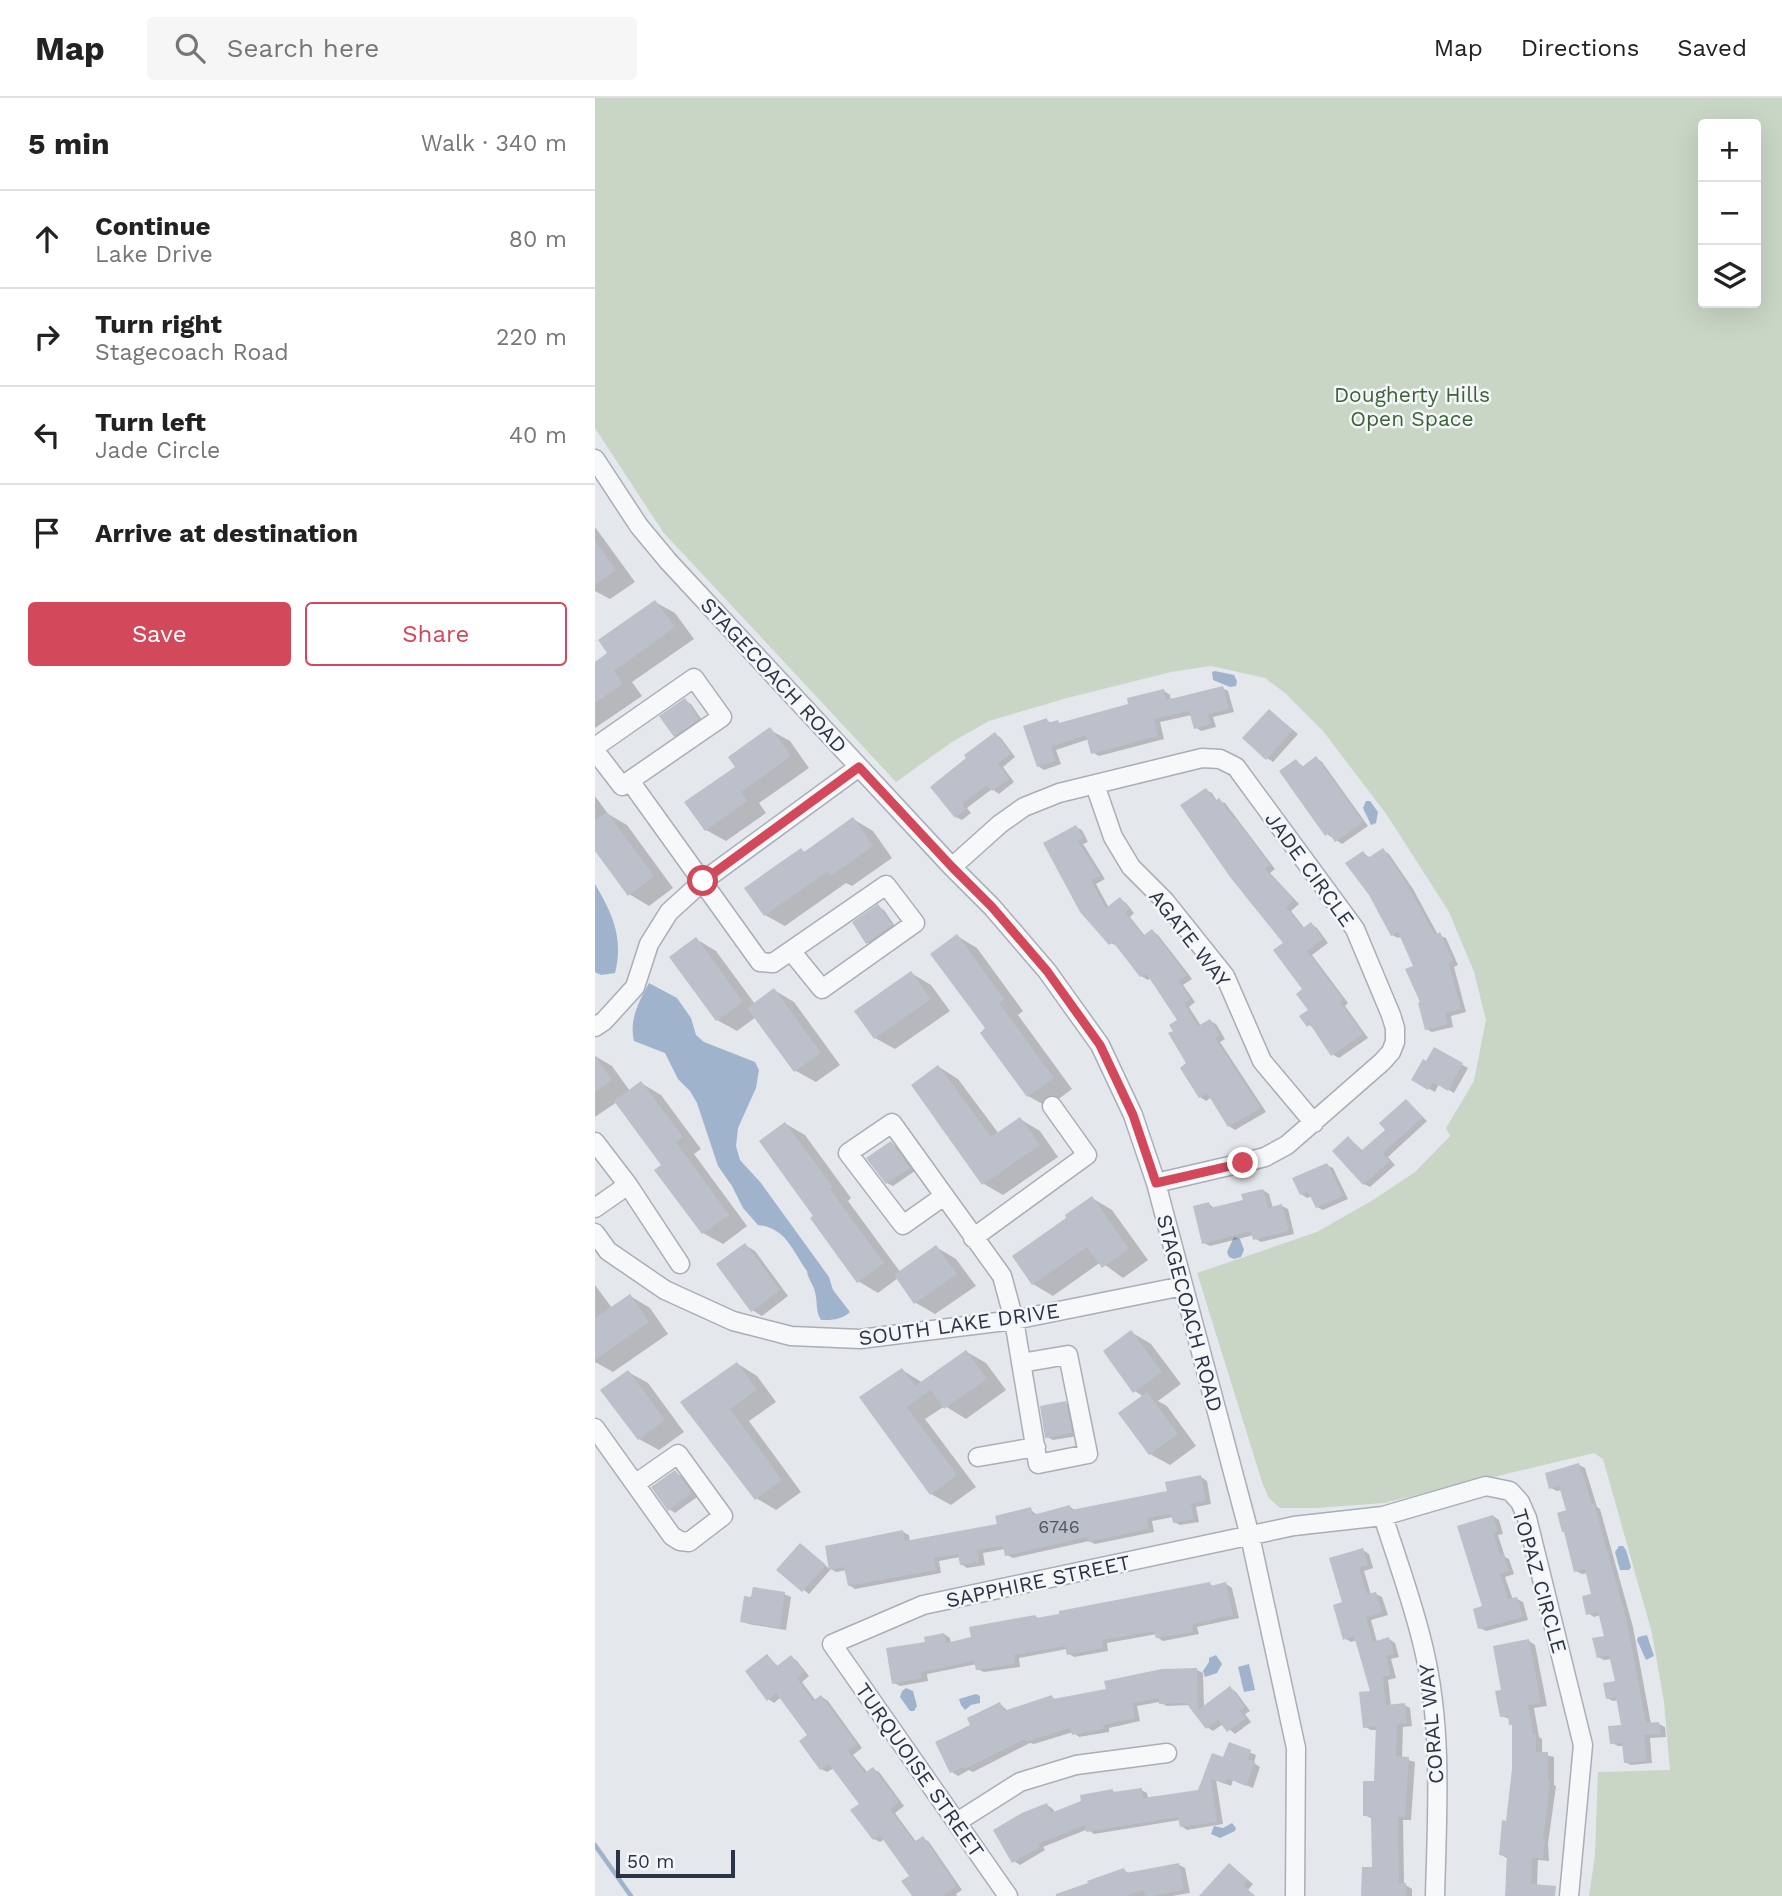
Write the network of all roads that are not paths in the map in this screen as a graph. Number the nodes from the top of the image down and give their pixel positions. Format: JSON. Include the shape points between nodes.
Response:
{"nodes":[{"id":1,"x":595,"y":459,"type":"edge"},
{"id":2,"x":595,"y":749,"type":"edge"},
{"id":3,"x":859,"y":767,"type":"junction"},
{"id":4,"x":630,"y":781,"type":"junction"},
{"id":5,"x":1095,"y":785,"type":"junction"},
{"id":6,"x":952,"y":867,"type":"junction"},
{"id":7,"x":703,"y":881,"type":"junction"},
{"id":8,"x":791,"y":951,"type":"junction"},
{"id":9,"x":595,"y":1027,"type":"edge"},
{"id":10,"x":1052,"y":1106,"type":"dead end"},
{"id":11,"x":1314,"y":1123,"type":"junction"},
{"id":12,"x":595,"y":1142,"type":"edge"},
{"id":13,"x":1156,"y":1183,"type":"junction"},
{"id":14,"x":628,"y":1185,"type":"junction"},
{"id":15,"x":944,"y":1196,"type":"junction"},
{"id":16,"x":595,"y":1208,"type":"edge"},
{"id":17,"x":595,"y":1233,"type":"edge"},
{"id":18,"x":973,"y":1238,"type":"junction"},
{"id":19,"x":680,"y":1264,"type":"dead end"},
{"id":20,"x":1183,"y":1286,"type":"junction"},
{"id":21,"x":1014,"y":1320,"type":"junction"},
{"id":22,"x":1021,"y":1363,"type":"junction"},
{"id":23,"x":595,"y":1428,"type":"edge"},
{"id":24,"x":1036,"y":1447,"type":"junction"},
{"id":25,"x":978,"y":1457,"type":"dead end"},
{"id":26,"x":635,"y":1484,"type":"junction"},
{"id":27,"x":1383,"y":1516,"type":"junction"},
{"id":28,"x":1250,"y":1536,"type":"junction"},
{"id":29,"x":832,"y":1644,"type":"joint"},
{"id":30,"x":1167,"y":1753,"type":"dead end"},
{"id":31,"x":957,"y":1822,"type":"junction"},
{"id":32,"x":1008,"y":1896,"type":"edge"},
{"id":33,"x":1295,"y":1896,"type":"edge"},
{"id":34,"x":1435,"y":1896,"type":"edge"},
{"id":35,"x":1569,"y":1896,"type":"edge"}],
"edges":[{"from":1,"to":3,"type":"street","name":"STAGECOACH ROAD","via":[[668,561]]},
{"from":2,"to":4,"type":"street","via":[[622,786]]},
{"from":2,"to":4,"type":"street","via":[[694,678],[722,717]]},
{"from":3,"to":6,"type":"street","name":"STAGECOACH ROAD"},
{"from":3,"to":7,"type":"street"},
{"from":4,"to":7,"type":"street"},
{"from":5,"to":6,"type":"street","name":"JADE CIRCLE","via":[[1024,807]]},
{"from":5,"to":11,"type":"street","name":"AGATE WAY","via":[[1113,837],[1131,867],[1165,901],[1225,976],[1262,1061]]},
{"from":5,"to":11,"type":"street","name":"JADE CIRCLE","via":[[1202,758],[1220,758],[1236,767],[1355,929],[1391,1015],[1395,1042],[1382,1062]]},
{"from":6,"to":13,"type":"street","name":"STAGECOACH ROAD","via":[[1047,971],[1100,1045],[1133,1115]]},
{"from":7,"to":8,"type":"street","via":[[760,962],[773,963]]},
{"from":7,"to":9,"type":"street","via":[[669,912],[649,944],[635,987]]},
{"from":8,"to":8,"type":"street","via":[[886,885],[915,923],[822,989]]},
{"from":10,"to":18,"type":"street","via":[[1087,1156]]},
{"from":11,"to":13,"type":"street","name":"JADE CIRCLE","via":[[1265,1157]]},
{"from":12,"to":14,"type":"street"},
{"from":13,"to":20,"type":"street","name":"STAGECOACH ROAD"},
{"from":14,"to":16,"type":"street"},
{"from":14,"to":19,"type":"street"},
{"from":15,"to":15,"type":"street","via":[[892,1123],[848,1153],[903,1225]]},
{"from":15,"to":18,"type":"street"},
{"from":17,"to":21,"type":"street","name":"SOUTH LAKE DRIVE","via":[[608,1251],[665,1290],[733,1321],[791,1336],[860,1339]]},
{"from":18,"to":21,"type":"street","via":[[1002,1276]]},
{"from":20,"to":21,"type":"street","name":"SOUTH LAKE DRIVE"},
{"from":20,"to":28,"type":"street","name":"STAGECOACH ROAD"},
{"from":21,"to":22,"type":"street"},
{"from":22,"to":24,"type":"street"},
{"from":22,"to":24,"type":"street","via":[[1068,1355],[1089,1454],[1038,1464]]},
{"from":23,"to":26,"type":"street"},
{"from":24,"to":25,"type":"street"},
{"from":26,"to":26,"type":"street","via":[[680,1541],[688,1542],[723,1516],[678,1454]]},
{"from":27,"to":28,"type":"street","name":"TOPAZ CIRCLE"},
{"from":27,"to":34,"type":"street","name":"CORAL WAY","via":[[1424,1650],[1433,1704],[1438,1767]]},
{"from":27,"to":35,"type":"street","name":"TOPAZ CIRCLE","via":[[1486,1486],[1510,1491],[1520,1502],[1583,1745]]},
{"from":28,"to":29,"type":"street","name":"SAPPHIRE STREET","via":[[923,1605]]},
{"from":28,"to":33,"type":"street","name":"STAGECOACH ROAD","via":[[1296,1748]]},
{"from":29,"to":31,"type":"street","name":"TURQUOISE STREET"},
{"from":30,"to":31,"type":"street","via":[[1076,1765],[1020,1782]]},
{"from":31,"to":32,"type":"street","name":"TURQUOISE STREET"}]}
